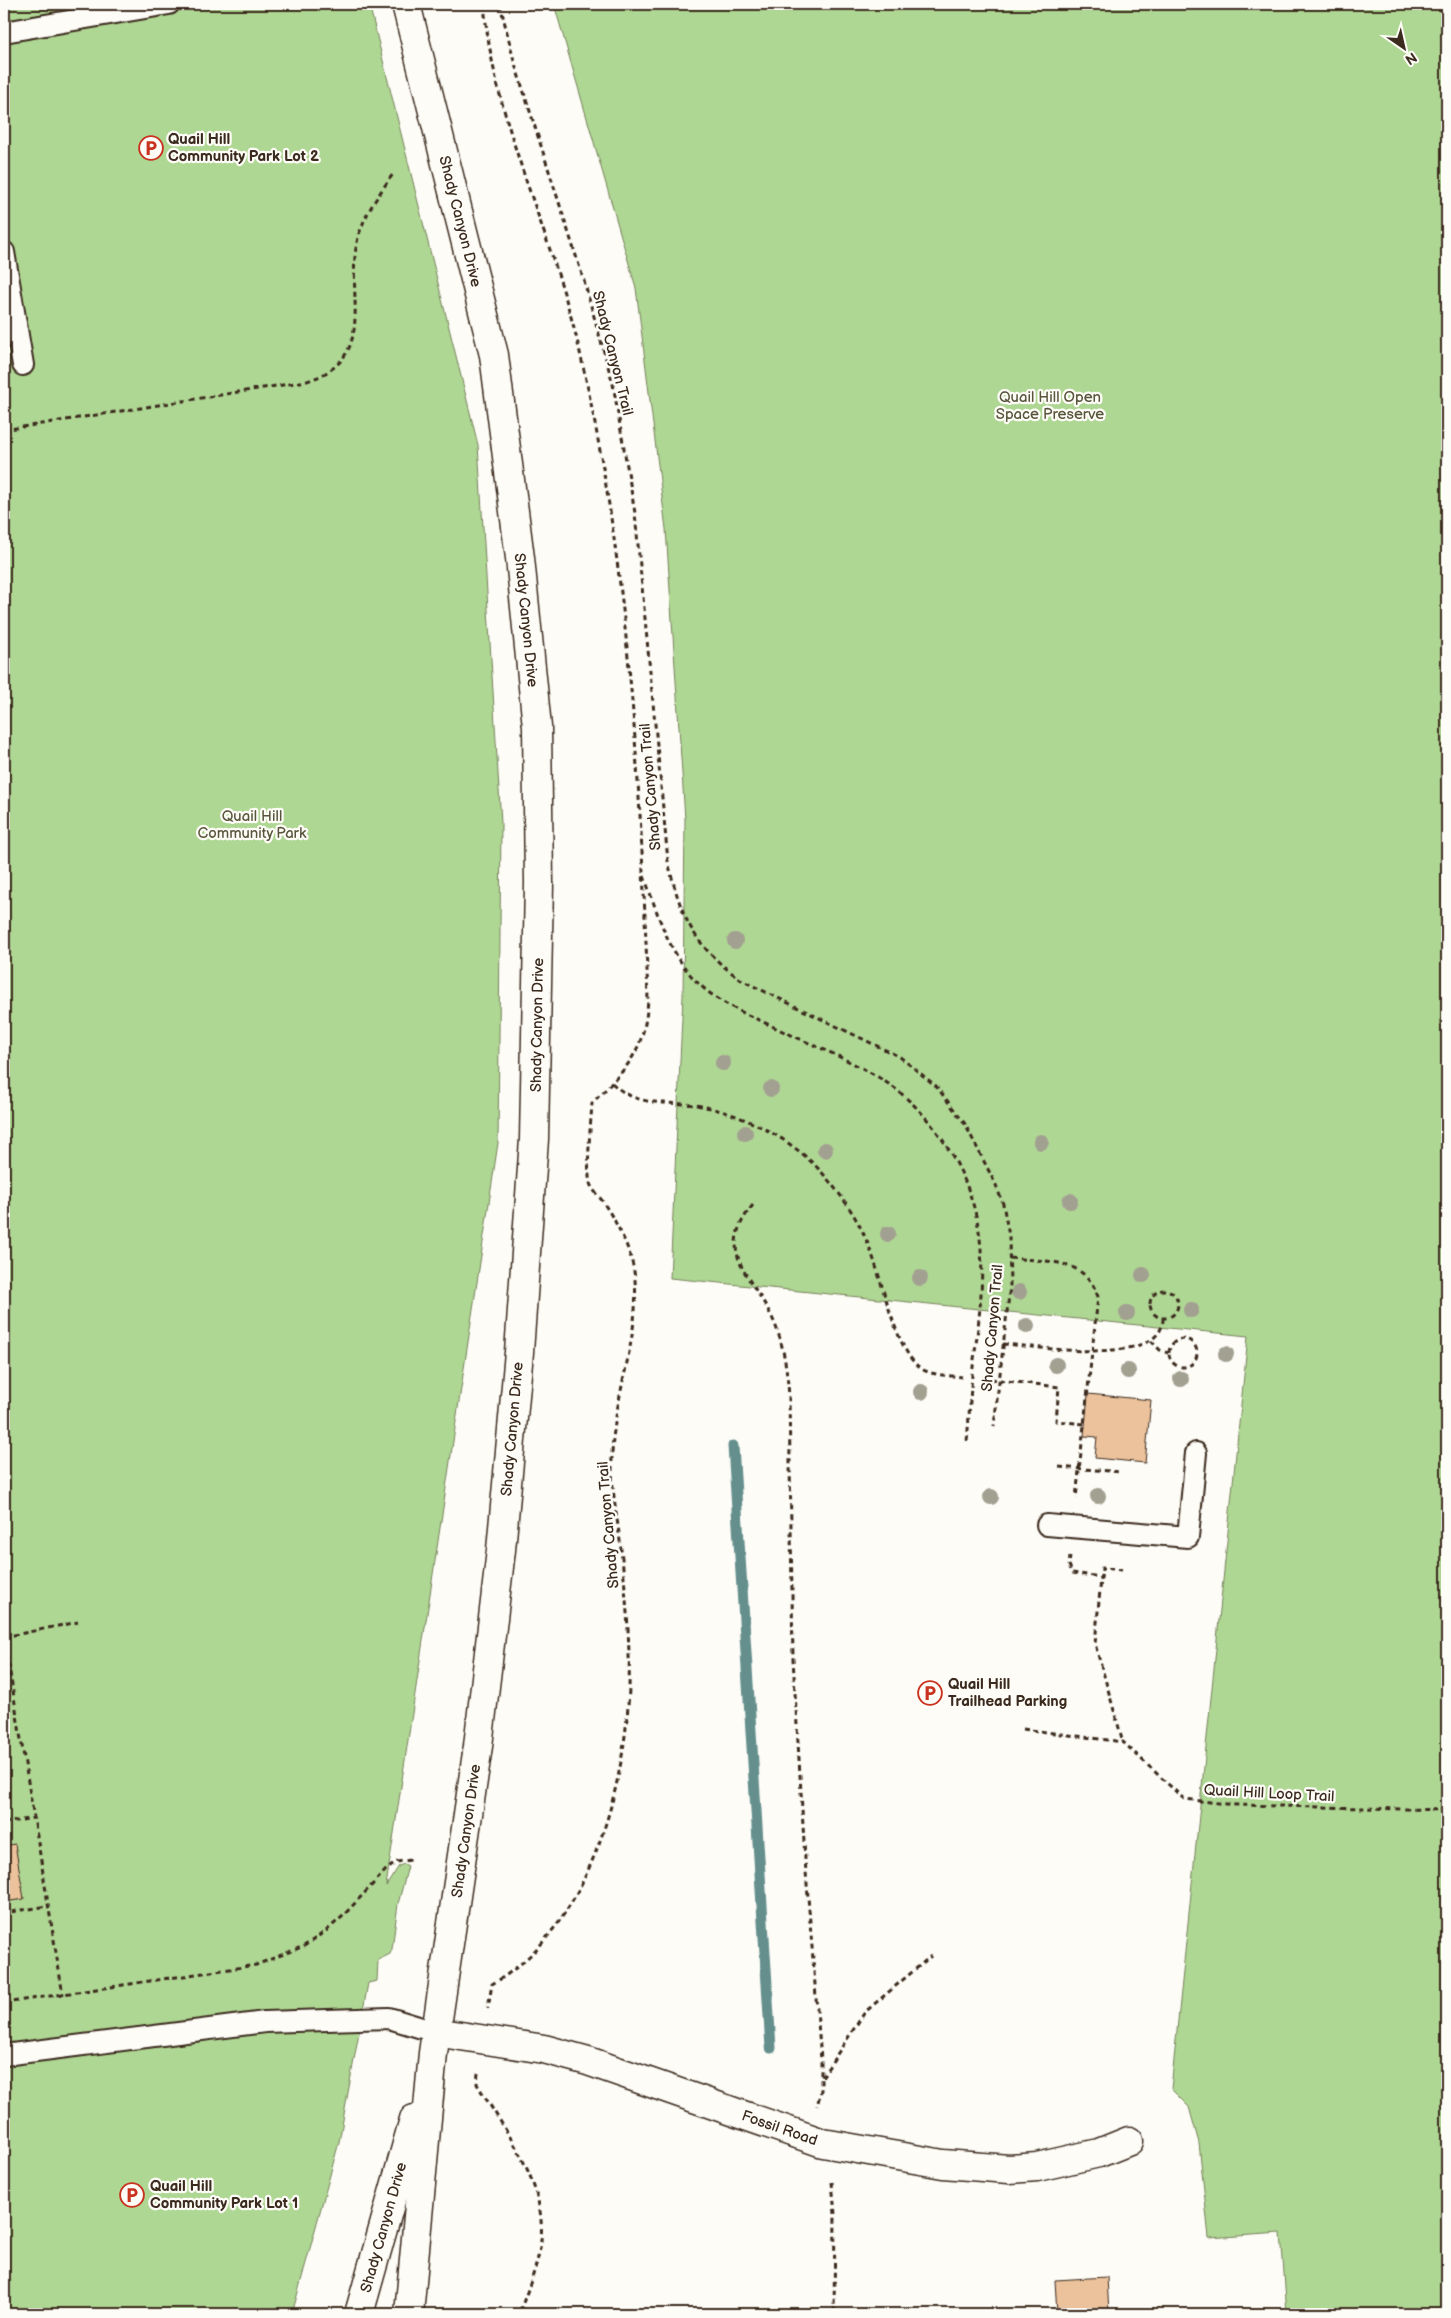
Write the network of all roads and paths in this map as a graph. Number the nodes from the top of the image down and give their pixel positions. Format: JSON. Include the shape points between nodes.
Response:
{"nodes":[{"id":1,"x":169,"y":4,"type":"edge"},
{"id":2,"x":406,"y":4,"type":"edge"},
{"id":3,"x":484,"y":4,"type":"edge"},
{"id":4,"x":500,"y":4,"type":"edge"},
{"id":5,"x":4,"y":32,"type":"edge"},
{"id":6,"x":393,"y":174,"type":"dead end"},
{"id":7,"x":4,"y":252,"type":"edge"},
{"id":8,"x":23,"y":365,"type":"dead end"},
{"id":9,"x":4,"y":430,"type":"edge"},
{"id":10,"x":642,"y":873,"type":"junction"},
{"id":11,"x":612,"y":1083,"type":"junction"},
{"id":12,"x":753,"y":1205,"type":"dead end"},
{"id":13,"x":1010,"y":1258,"type":"junction"},
{"id":14,"x":1163,"y":1318,"type":"junction"},
{"id":15,"x":1151,"y":1341,"type":"junction"},
{"id":16,"x":1003,"y":1344,"type":"junction"},
{"id":17,"x":1093,"y":1351,"type":"junction"},
{"id":18,"x":1168,"y":1354,"type":"junction"},
{"id":19,"x":962,"y":1377,"type":"dead end"},
{"id":20,"x":982,"y":1378,"type":"dead end"},
{"id":21,"x":999,"y":1380,"type":"junction"},
{"id":22,"x":1085,"y":1424,"type":"junction"},
{"id":23,"x":994,"y":1426,"type":"dead end"},
{"id":24,"x":967,"y":1442,"type":"dead end"},
{"id":25,"x":1196,"y":1453,"type":"dead end"},
{"id":26,"x":1059,"y":1468,"type":"dead end"},
{"id":27,"x":1080,"y":1469,"type":"junction"},
{"id":28,"x":1121,"y":1472,"type":"dead end"},
{"id":29,"x":1047,"y":1525,"type":"dead end"},
{"id":30,"x":1074,"y":1527,"type":"junction"},
{"id":31,"x":1122,"y":1570,"type":"dead end"},
{"id":32,"x":1101,"y":1577,"type":"junction"},
{"id":33,"x":78,"y":1622,"type":"dead end"},
{"id":34,"x":4,"y":1637,"type":"edge"},
{"id":35,"x":1023,"y":1729,"type":"dead end"},
{"id":36,"x":1123,"y":1742,"type":"junction"},
{"id":37,"x":1447,"y":1810,"type":"edge"},
{"id":38,"x":34,"y":1818,"type":"junction"},
{"id":39,"x":4,"y":1823,"type":"edge"},
{"id":40,"x":411,"y":1860,"type":"dead end"},
{"id":41,"x":49,"y":1906,"type":"junction"},
{"id":42,"x":5,"y":1907,"type":"dead end"},
{"id":43,"x":931,"y":1956,"type":"dead end"},
{"id":44,"x":492,"y":1984,"type":"dead end"},
{"id":45,"x":63,"y":1995,"type":"junction"},
{"id":46,"x":4,"y":2003,"type":"edge"},
{"id":47,"x":434,"y":2042,"type":"junction"},
{"id":48,"x":4,"y":2055,"type":"edge"},
{"id":49,"x":821,"y":2078,"type":"junction"},
{"id":50,"x":476,"y":2084,"type":"dead end"},
{"id":51,"x":816,"y":2109,"type":"dead end"},
{"id":52,"x":1129,"y":2141,"type":"dead end"},
{"id":53,"x":832,"y":2182,"type":"dead end"},
{"id":54,"x":359,"y":2314,"type":"edge"},
{"id":55,"x":409,"y":2314,"type":"edge"},
{"id":56,"x":519,"y":2314,"type":"edge"},
{"id":57,"x":834,"y":2314,"type":"edge"}],
"edges":[{"from":1,"to":5,"type":"lane"},
{"from":2,"to":47,"type":"street","name":"Shady Canyon Drive","via":[[494,355],[520,558],[537,727],[539,883],[534,1139],[520,1352],[479,1736]]},
{"from":3,"to":10,"type":"path","name":"Shady Canyon Trail","via":[[500,96],[581,354],[604,466],[626,628]]},
{"from":4,"to":13,"type":"path","name":"Shady Canyon Trail","via":[[514,61],[613,384],[635,513],[668,862],[675,895],[688,926],[708,952],[743,981],[892,1052],[936,1086],[965,1124],[996,1185],[1003,1204]]},
{"from":6,"to":9,"type":"path","via":[[366,216],[358,238],[352,341],[345,358],[324,376]]},
{"from":7,"to":8,"type":"lane"},
{"from":10,"to":11,"type":"path","name":"Shady Canyon Trail","via":[[648,1000],[646,1023],[637,1051]]},
{"from":10,"to":24,"type":"path","name":"Shady Canyon Trail","via":[[670,946],[698,982],[729,1005],[880,1078],[916,1108],[950,1153],[968,1190],[982,1250]]},
{"from":11,"to":19,"type":"path","via":[[640,1101],[682,1103],[735,1116],[766,1129],[813,1164],[841,1195],[862,1231],[907,1354],[928,1372]]},
{"from":11,"to":44,"type":"path","name":"Shady Canyon Trail","via":[[592,1103],[590,1184],[627,1246],[635,1279],[633,1320],[612,1462],[629,1638],[626,1738],[606,1820],[584,1879],[539,1948],[512,1973]]},
{"from":12,"to":49,"type":"path","via":[[742,1219],[737,1233],[736,1258],[775,1324],[788,1373],[793,1659]]},
{"from":13,"to":16,"type":"path","name":"Shady Canyon Trail"},
{"from":13,"to":17,"type":"path","via":[[1062,1264],[1080,1270],[1092,1282],[1098,1297]]},
{"from":14,"to":14,"type":"path","via":[[1175,1313],[1178,1304],[1174,1293],[1165,1290],[1156,1293],[1150,1301],[1154,1314]]},
{"from":14,"to":15,"type":"path","via":[[1160,1331]]},
{"from":15,"to":17,"type":"path","via":[[1126,1349]]},
{"from":15,"to":18,"type":"path"},
{"from":16,"to":17,"type":"path"},
{"from":16,"to":21,"type":"path","name":"Shady Canyon Trail"},
{"from":17,"to":22,"type":"path"},
{"from":18,"to":18,"type":"path","via":[[1172,1362],[1181,1367],[1190,1366],[1198,1353],[1195,1344],[1183,1339],[1174,1341]]},
{"from":20,"to":21,"type":"path"},
{"from":21,"to":22,"type":"path","via":[[1059,1387],[1056,1421]]},
{"from":21,"to":23,"type":"path","name":"Shady Canyon Trail"},
{"from":22,"to":27,"type":"path"},
{"from":25,"to":30,"type":"lane","via":[[1188,1537]]},
{"from":26,"to":27,"type":"path"},
{"from":27,"to":28,"type":"path"},
{"from":27,"to":30,"type":"path"},
{"from":29,"to":30,"type":"lane"},
{"from":30,"to":32,"type":"path","via":[[1070,1569],[1076,1574]]},
{"from":31,"to":32,"type":"path","via":[[1102,1568]]},
{"from":32,"to":36,"type":"path","via":[[1095,1644]]},
{"from":33,"to":34,"type":"path"},
{"from":34,"to":38,"type":"path"},
{"from":35,"to":36,"type":"path"},
{"from":36,"to":37,"type":"path","name":"Quail Hill Loop Trail","via":[[1184,1799],[1236,1805]]},
{"from":38,"to":39,"type":"path"},
{"from":38,"to":41,"type":"path"},
{"from":40,"to":45,"type":"path","via":[[397,1862],[386,1870],[342,1917],[304,1946],[284,1955],[256,1965]]},
{"from":41,"to":42,"type":"path","via":[[10,1912]]},
{"from":41,"to":45,"type":"path"},
{"from":43,"to":49,"type":"path","via":[[865,2012]]},
{"from":45,"to":46,"type":"path"},
{"from":47,"to":48,"type":"lane","via":[[389,2018],[265,2022]]},
{"from":47,"to":52,"type":"street","name":"Fossil Road","via":[[544,2050],[588,2061],[823,2142],[934,2162],[1009,2169],[1037,2167],[1099,2153]]},
{"from":47,"to":54,"type":"street","name":"Shady Canyon Drive"},
{"from":47,"to":55,"type":"street","name":"Shady Canyon Drive"},
{"from":49,"to":51,"type":"path"},
{"from":50,"to":56,"type":"path","via":[[524,2160],[538,2199],[540,2241]]},
{"from":53,"to":57,"type":"path","via":[[835,2214]]}]}
